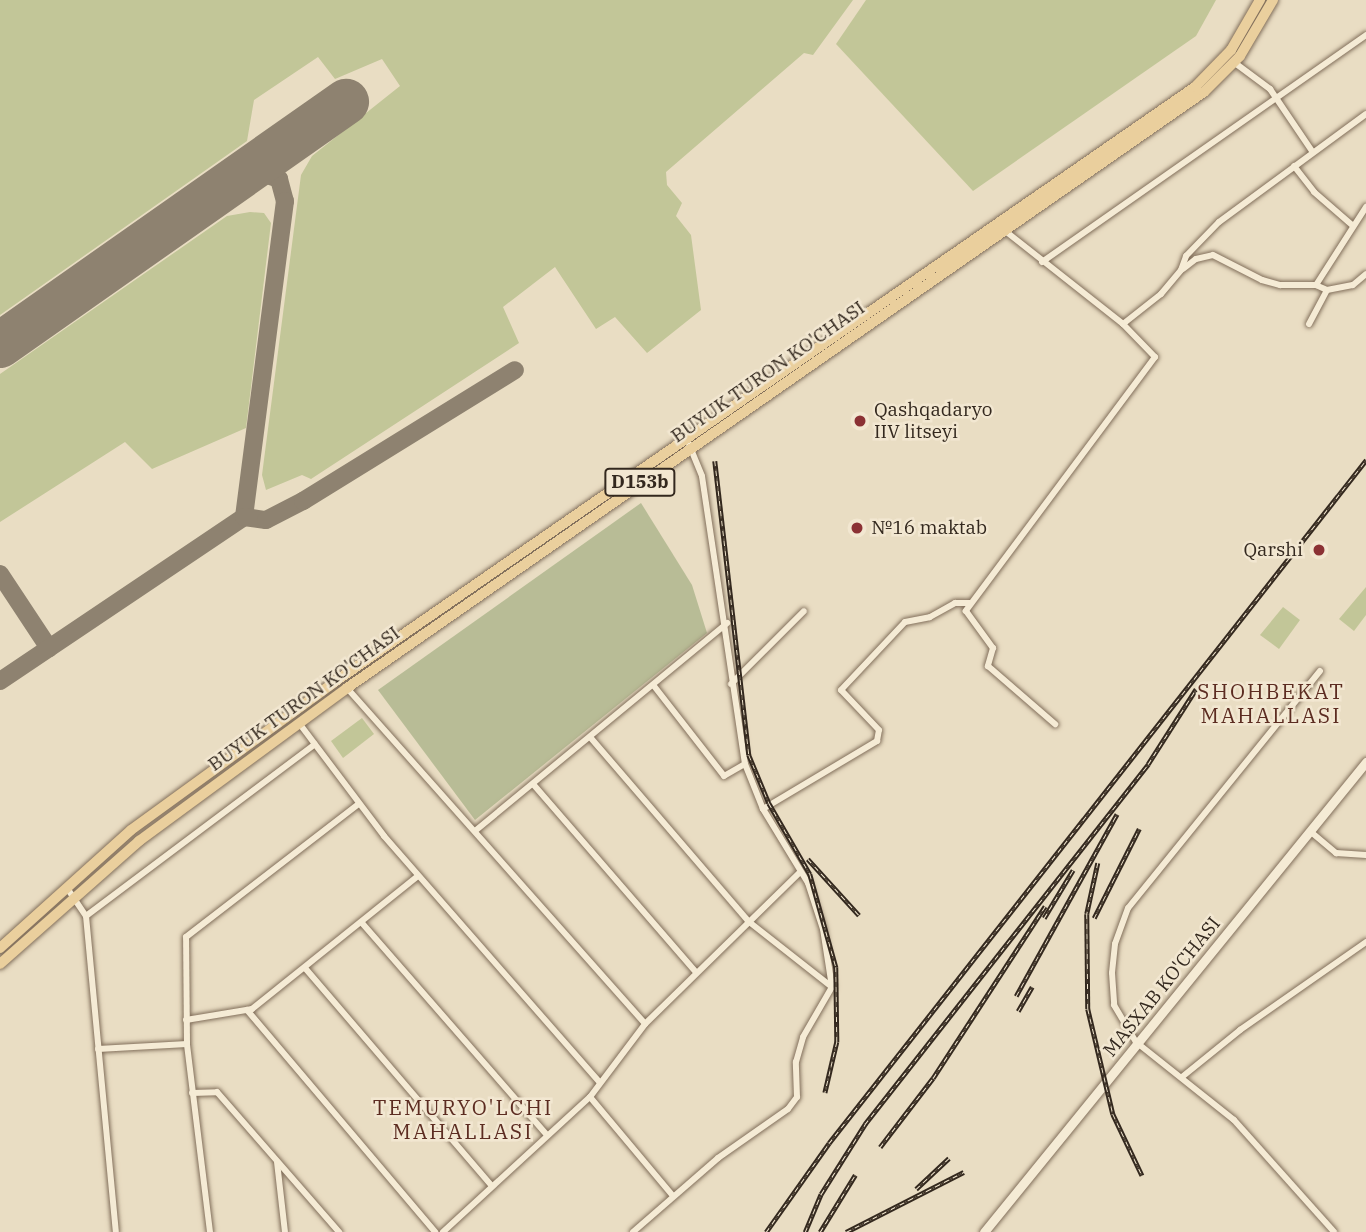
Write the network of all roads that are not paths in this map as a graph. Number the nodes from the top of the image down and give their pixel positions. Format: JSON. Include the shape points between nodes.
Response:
{"nodes":[{"id":1,"x":1260,"y":0,"type":"edge"},
{"id":2,"x":1273,"y":0,"type":"edge"},
{"id":3,"x":1366,"y":35,"type":"edge"},
{"id":4,"x":1235,"y":63,"type":"junction"},
{"id":5,"x":1275,"y":97,"type":"junction"},
{"id":6,"x":1366,"y":114,"type":"edge"},
{"id":7,"x":1312,"y":151,"type":"junction"},
{"id":8,"x":1294,"y":166,"type":"junction"},
{"id":9,"x":1366,"y":207,"type":"edge"},
{"id":10,"x":1352,"y":225,"type":"junction"},
{"id":11,"x":1004,"y":230,"type":"junction"},
{"id":12,"x":1042,"y":262,"type":"junction"},
{"id":13,"x":1181,"y":270,"type":"junction"},
{"id":14,"x":1366,"y":274,"type":"edge"},
{"id":15,"x":1316,"y":285,"type":"junction"},
{"id":16,"x":1327,"y":290,"type":"junction"},
{"id":17,"x":1123,"y":324,"type":"junction"},
{"id":18,"x":1309,"y":324,"type":"dead end"},
{"id":19,"x":689,"y":441,"type":"junction"},
{"id":20,"x":970,"y":603,"type":"junction"},
{"id":21,"x":803,"y":611,"type":"dead end"},
{"id":22,"x":727,"y":623,"type":"junction"},
{"id":23,"x":1321,"y":671,"type":"dead end"},
{"id":24,"x":731,"y":684,"type":"junction"},
{"id":25,"x":654,"y":686,"type":"junction"},
{"id":26,"x":347,"y":688,"type":"junction"},
{"id":27,"x":299,"y":723,"type":"junction"},
{"id":28,"x":1055,"y":724,"type":"dead end"},
{"id":29,"x":590,"y":737,"type":"junction"},
{"id":30,"x":315,"y":744,"type":"junction"},
{"id":31,"x":1366,"y":762,"type":"edge"},
{"id":32,"x":745,"y":764,"type":"junction"},
{"id":33,"x":533,"y":784,"type":"junction"},
{"id":34,"x":359,"y":804,"type":"junction"},
{"id":35,"x":763,"y":809,"type":"junction"},
{"id":36,"x":475,"y":831,"type":"junction"},
{"id":37,"x":1311,"y":832,"type":"junction"},
{"id":38,"x":1366,"y":855,"type":"edge"},
{"id":39,"x":800,"y":872,"type":"junction"},
{"id":40,"x":417,"y":877,"type":"junction"},
{"id":41,"x":71,"y":892,"type":"junction"},
{"id":42,"x":86,"y":916,"type":"junction"},
{"id":43,"x":748,"y":921,"type":"junction"},
{"id":44,"x":362,"y":923,"type":"junction"},
{"id":45,"x":1366,"y":942,"type":"edge"},
{"id":46,"x":0,"y":948,"type":"edge"},
{"id":47,"x":0,"y":964,"type":"edge"},
{"id":48,"x":305,"y":968,"type":"junction"},
{"id":49,"x":696,"y":972,"type":"junction"},
{"id":50,"x":832,"y":987,"type":"junction"},
{"id":51,"x":247,"y":1010,"type":"junction"},
{"id":52,"x":186,"y":1020,"type":"junction"},
{"id":53,"x":645,"y":1024,"type":"junction"},
{"id":54,"x":1136,"y":1042,"type":"junction"},
{"id":55,"x":187,"y":1044,"type":"junction"},
{"id":56,"x":98,"y":1049,"type":"junction"},
{"id":57,"x":1182,"y":1077,"type":"junction"},
{"id":58,"x":599,"y":1082,"type":"junction"},
{"id":59,"x":192,"y":1093,"type":"junction"},
{"id":60,"x":590,"y":1097,"type":"junction"},
{"id":61,"x":547,"y":1135,"type":"junction"},
{"id":62,"x":277,"y":1162,"type":"junction"},
{"id":63,"x":492,"y":1186,"type":"junction"},
{"id":64,"x":673,"y":1196,"type":"junction"},
{"id":65,"x":116,"y":1232,"type":"edge"},
{"id":66,"x":210,"y":1232,"type":"edge"},
{"id":67,"x":285,"y":1232,"type":"edge"},
{"id":68,"x":339,"y":1232,"type":"edge"},
{"id":69,"x":435,"y":1232,"type":"edge"},
{"id":70,"x":443,"y":1232,"type":"edge"},
{"id":71,"x":633,"y":1232,"type":"edge"},
{"id":72,"x":984,"y":1232,"type":"edge"},
{"id":73,"x":1334,"y":1232,"type":"edge"}],
"edges":[{"from":1,"to":19,"type":"main road","name":"BUYUK TURON KO'CHASI","number":"D153b","via":[[1231,50],[1195,88]]},
{"from":2,"to":4,"type":"main road","name":"BUYUK TURON KO'CHASI","number":"D153b"},
{"from":3,"to":5,"type":"street"},
{"from":4,"to":5,"type":"street"},
{"from":4,"to":11,"type":"main road","name":"BUYUK TURON KO'CHASI","number":"D153b","via":[[1205,92]]},
{"from":5,"to":7,"type":"street"},
{"from":5,"to":12,"type":"street"},
{"from":6,"to":7,"type":"street"},
{"from":7,"to":8,"type":"street"},
{"from":8,"to":10,"type":"street","via":[[1314,192]]},
{"from":8,"to":13,"type":"street","via":[[1219,222],[1186,256]]},
{"from":9,"to":10,"type":"street"},
{"from":10,"to":15,"type":"street"},
{"from":11,"to":12,"type":"street"},
{"from":11,"to":19,"type":"main road","name":"BUYUK TURON KO'CHASI","number":"D153b"},
{"from":12,"to":17,"type":"street"},
{"from":13,"to":15,"type":"street","via":[[1196,258],[1213,255],[1262,280]]},
{"from":13,"to":17,"type":"street","via":[[1161,294]]},
{"from":14,"to":16,"type":"street","via":[[1353,285]]},
{"from":15,"to":16,"type":"street"},
{"from":16,"to":18,"type":"street"},
{"from":17,"to":20,"type":"street","via":[[1156,357],[1048,506]]},
{"from":19,"to":22,"type":"street","via":[[700,462]]},
{"from":19,"to":26,"type":"main road","name":"BUYUK TURON KO'CHASI","number":"D153b"},
{"from":19,"to":41,"type":"main road","name":"BUYUK TURON KO'CHASI","number":"D153b","via":[[131,830]]},
{"from":20,"to":28,"type":"street","via":[[966,611],[993,648],[988,666]]},
{"from":20,"to":35,"type":"street","via":[[955,603],[930,617],[905,622],[841,690],[878,730],[877,741]]},
{"from":21,"to":24,"type":"street"},
{"from":22,"to":24,"type":"street"},
{"from":22,"to":25,"type":"street"},
{"from":23,"to":54,"type":"street","via":[[1128,908],[1115,944],[1113,994],[1114,1005]]},
{"from":24,"to":32,"type":"street"},
{"from":25,"to":29,"type":"street"},
{"from":25,"to":32,"type":"street","via":[[724,776]]},
{"from":26,"to":27,"type":"main road","name":"BUYUK TURON KO'CHASI","number":"D153b"},
{"from":26,"to":36,"type":"street"},
{"from":27,"to":30,"type":"street"},
{"from":27,"to":41,"type":"main road","name":"BUYUK TURON KO'CHASI","number":"D153b"},
{"from":29,"to":33,"type":"street"},
{"from":29,"to":43,"type":"street"},
{"from":30,"to":34,"type":"street"},
{"from":30,"to":42,"type":"street"},
{"from":31,"to":37,"type":"main road","name":"MASXAB KO'CHASI"},
{"from":32,"to":35,"type":"street"},
{"from":33,"to":36,"type":"street"},
{"from":33,"to":49,"type":"street"},
{"from":34,"to":40,"type":"street"},
{"from":34,"to":52,"type":"street","via":[[189,930],[184,943]]},
{"from":35,"to":39,"type":"street"},
{"from":36,"to":53,"type":"street"},
{"from":37,"to":38,"type":"street","via":[[1336,853]]},
{"from":37,"to":54,"type":"main road","name":"MASXAB KO'CHASI"},
{"from":39,"to":43,"type":"street"},
{"from":39,"to":50,"type":"street","via":[[823,929]]},
{"from":40,"to":44,"type":"street"},
{"from":40,"to":58,"type":"street"},
{"from":41,"to":42,"type":"street"},
{"from":41,"to":46,"type":"main road","name":"BUYUK TURON KO'CHASI","number":"D153b"},
{"from":41,"to":47,"type":"main road","name":"BUYUK TURON KO'CHASI","number":"D153b"},
{"from":42,"to":56,"type":"street"},
{"from":43,"to":49,"type":"street"},
{"from":43,"to":50,"type":"street"},
{"from":44,"to":48,"type":"street"},
{"from":44,"to":61,"type":"street"},
{"from":45,"to":57,"type":"street","via":[[1240,1030]]},
{"from":48,"to":51,"type":"street"},
{"from":48,"to":63,"type":"street"},
{"from":49,"to":53,"type":"street"},
{"from":50,"to":64,"type":"street","via":[[803,1037],[796,1062],[797,1097],[788,1109]]},
{"from":51,"to":52,"type":"street"},
{"from":51,"to":69,"type":"street"},
{"from":52,"to":55,"type":"street"},
{"from":53,"to":58,"type":"street"},
{"from":54,"to":57,"type":"street"},
{"from":54,"to":72,"type":"main road","name":"MASXAB KO'CHASI","via":[[1105,1088]]},
{"from":55,"to":56,"type":"street"},
{"from":55,"to":59,"type":"street"},
{"from":56,"to":65,"type":"street"},
{"from":57,"to":73,"type":"street","via":[[1252,1137]]},
{"from":58,"to":60,"type":"street"},
{"from":59,"to":62,"type":"street","via":[[217,1092]]},
{"from":59,"to":66,"type":"street"},
{"from":60,"to":61,"type":"street"},
{"from":60,"to":64,"type":"street"},
{"from":61,"to":63,"type":"street"},
{"from":62,"to":67,"type":"street"},
{"from":62,"to":68,"type":"street"},
{"from":63,"to":70,"type":"street"},
{"from":64,"to":71,"type":"street"}]}
